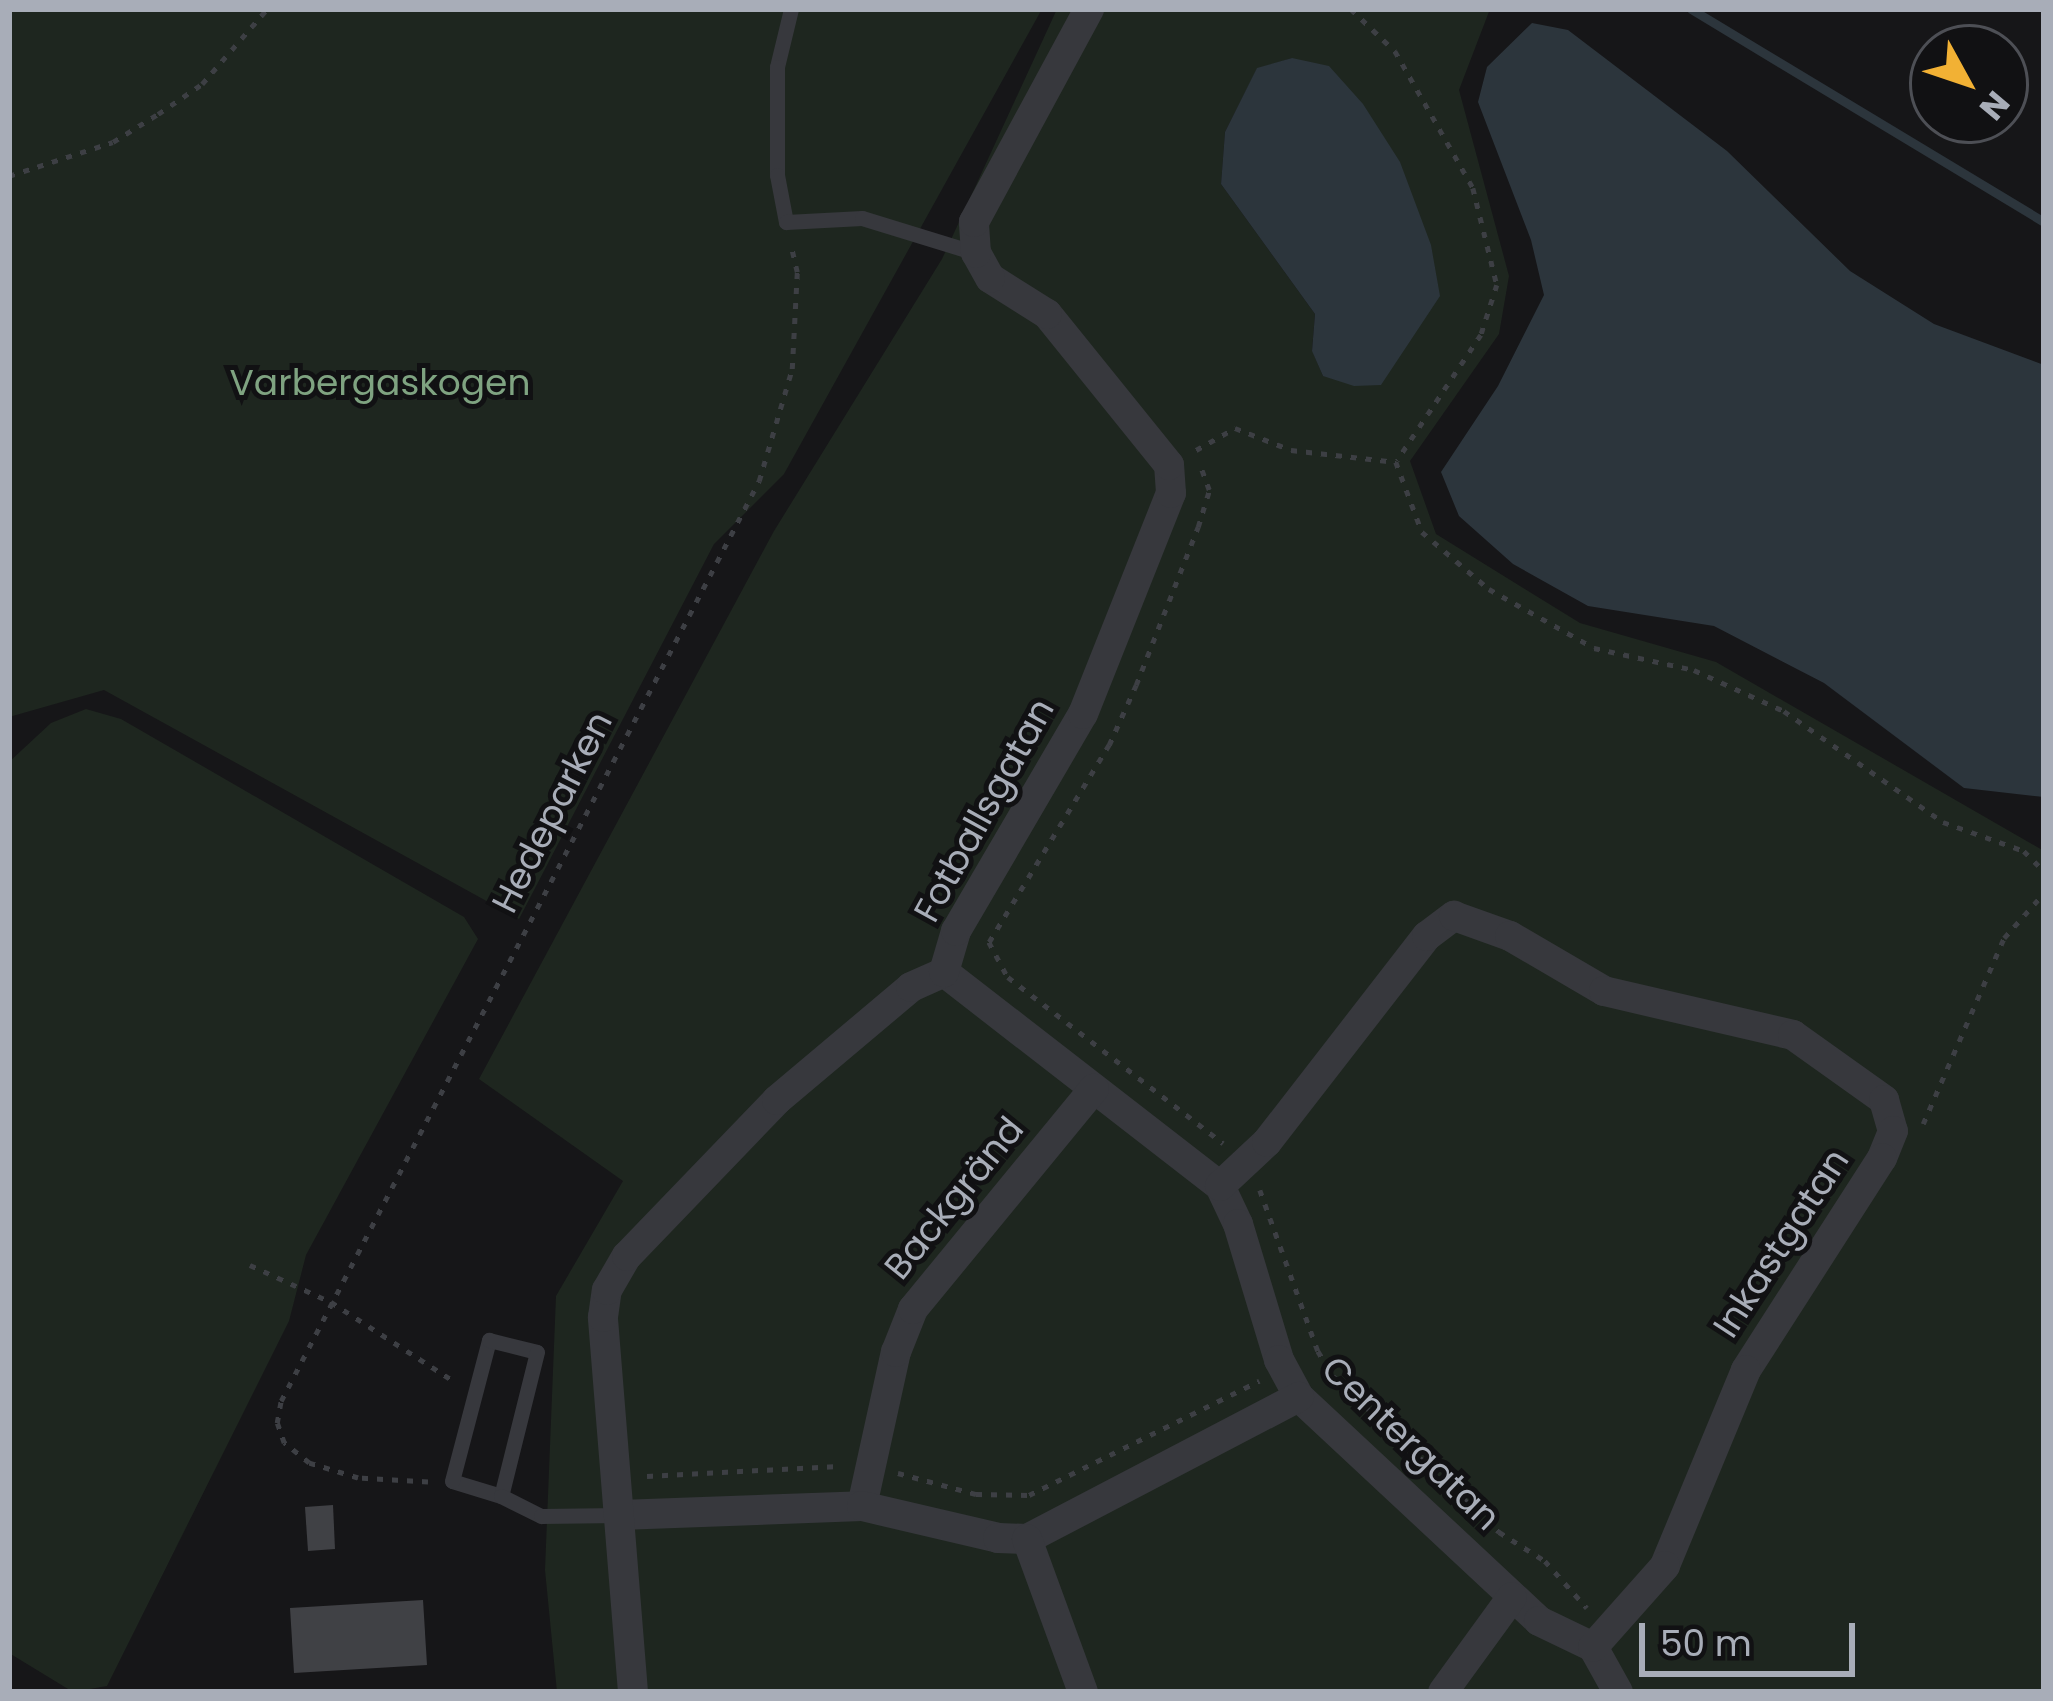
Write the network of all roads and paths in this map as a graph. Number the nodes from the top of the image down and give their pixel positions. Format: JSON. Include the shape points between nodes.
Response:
{"nodes":[{"id":1,"x":267,"y":9,"type":"edge"},
{"id":2,"x":791,"y":9,"type":"edge"},
{"id":3,"x":1089,"y":9,"type":"edge"},
{"id":4,"x":1351,"y":9,"type":"edge"},
{"id":5,"x":9,"y":176,"type":"edge"},
{"id":6,"x":786,"y":221,"type":"junction"},
{"id":7,"x":976,"y":253,"type":"junction"},
{"id":8,"x":1396,"y":463,"type":"junction"},
{"id":9,"x":2044,"y":872,"type":"edge"},
{"id":10,"x":2044,"y":893,"type":"edge"},
{"id":11,"x":954,"y":937,"type":"junction"},
{"id":12,"x":989,"y":942,"type":"junction"},
{"id":13,"x":944,"y":972,"type":"junction"},
{"id":14,"x":1094,"y":1088,"type":"junction"},
{"id":15,"x":1916,"y":1137,"type":"dead end"},
{"id":16,"x":1231,"y":1176,"type":"junction"},
{"id":17,"x":250,"y":1265,"type":"dead end"},
{"id":18,"x":331,"y":1302,"type":"junction"},
{"id":19,"x":1318,"y":1351,"type":"junction"},
{"id":20,"x":1283,"y":1369,"type":"junction"},
{"id":21,"x":475,"y":1395,"type":"junction"},
{"id":22,"x":1299,"y":1397,"type":"junction"},
{"id":23,"x":870,"y":1468,"type":"junction"},
{"id":24,"x":617,"y":1478,"type":"junction"},
{"id":25,"x":452,"y":1481,"type":"junction"},
{"id":26,"x":501,"y":1496,"type":"junction"},
{"id":27,"x":862,"y":1506,"type":"junction"},
{"id":28,"x":620,"y":1515,"type":"junction"},
{"id":29,"x":1028,"y":1539,"type":"junction"},
{"id":30,"x":1512,"y":1597,"type":"junction"},
{"id":31,"x":1602,"y":1638,"type":"junction"},
{"id":32,"x":633,"y":1692,"type":"edge"},
{"id":33,"x":1084,"y":1692,"type":"edge"},
{"id":34,"x":1443,"y":1692,"type":"edge"},
{"id":35,"x":1618,"y":1692,"type":"edge"}],
"edges":[{"from":1,"to":5,"type":"path","via":[[202,84],[158,114],[113,142]]},
{"from":2,"to":6,"type":"lane","via":[[778,67],[777,175]]},
{"from":3,"to":7,"type":"street","via":[[974,222]]},
{"from":4,"to":8,"type":"path","via":[[1395,51],[1473,188],[1497,285],[1481,335]]},
{"from":6,"to":7,"type":"lane","via":[[862,218]]},
{"from":6,"to":18,"type":"path","name":"Hedeparken","via":[[796,272],[792,369],[765,467]]},
{"from":7,"to":11,"type":"street","name":"Fotballsgatan","via":[[990,278],[1046,314],[1156,448],[1169,465],[1171,494],[1083,714]]},
{"from":8,"to":9,"type":"path","via":[[1422,532],[1489,589],[1594,648],[1694,670],[1784,711],[1943,822],[2024,851]]},
{"from":8,"to":12,"type":"path","via":[[1292,450],[1234,428],[1190,453],[1209,490],[1136,685],[1109,746]]},
{"from":10,"to":15,"type":"path","via":[[2004,938]]},
{"from":11,"to":12,"type":"path"},
{"from":11,"to":13,"type":"street","name":"Fotballsgatan"},
{"from":12,"to":16,"type":"path","via":[[1008,977],[1223,1143]]},
{"from":13,"to":14,"type":"street","name":"Centergatan"},
{"from":13,"to":24,"type":"street","name":"Fotballsgatan","via":[[911,986],[777,1100],[627,1256],[607,1290],[603,1317]]},
{"from":14,"to":16,"type":"street","name":"Centergatan"},
{"from":14,"to":23,"type":"street","name":"Backgränd","via":[[913,1309]]},
{"from":16,"to":19,"type":"path","via":[[1269,1203]]},
{"from":16,"to":20,"type":"street","name":"Centergatan"},
{"from":16,"to":31,"type":"street","name":"Inkastgatan","via":[[1267,1142],[1426,936],[1454,916],[1510,936],[1604,991],[1793,1035],[1884,1100],[1893,1131],[1882,1158],[1746,1370],[1665,1566]]},
{"from":17,"to":18,"type":"path"},
{"from":18,"to":21,"type":"path"},
{"from":18,"to":25,"type":"path","name":"Hedeparken","via":[[281,1401],[284,1444],[309,1463],[358,1478]]},
{"from":19,"to":20,"type":"path"},
{"from":19,"to":31,"type":"path","via":[[1357,1402],[1499,1532],[1545,1561]]},
{"from":20,"to":22,"type":"street","name":"Centergatan"},
{"from":20,"to":23,"type":"path","via":[[1029,1495],[976,1494]]},
{"from":21,"to":25,"type":"lane"},
{"from":21,"to":26,"type":"lane","via":[[489,1340],[537,1352]]},
{"from":22,"to":29,"type":"street"},
{"from":22,"to":30,"type":"street","name":"Centergatan"},
{"from":23,"to":24,"type":"path"},
{"from":23,"to":27,"type":"street","name":"Backgränd"},
{"from":24,"to":28,"type":"street","name":"Fotballsgatan"},
{"from":25,"to":26,"type":"lane"},
{"from":26,"to":28,"type":"lane","via":[[541,1516]]},
{"from":27,"to":28,"type":"street"},
{"from":27,"to":29,"type":"street"},
{"from":28,"to":32,"type":"street","name":"Fotballsgatan"},
{"from":29,"to":33,"type":"street"},
{"from":30,"to":31,"type":"street","name":"Centergatan","via":[[1539,1621]]},
{"from":30,"to":34,"type":"street"},
{"from":31,"to":35,"type":"street"}]}
